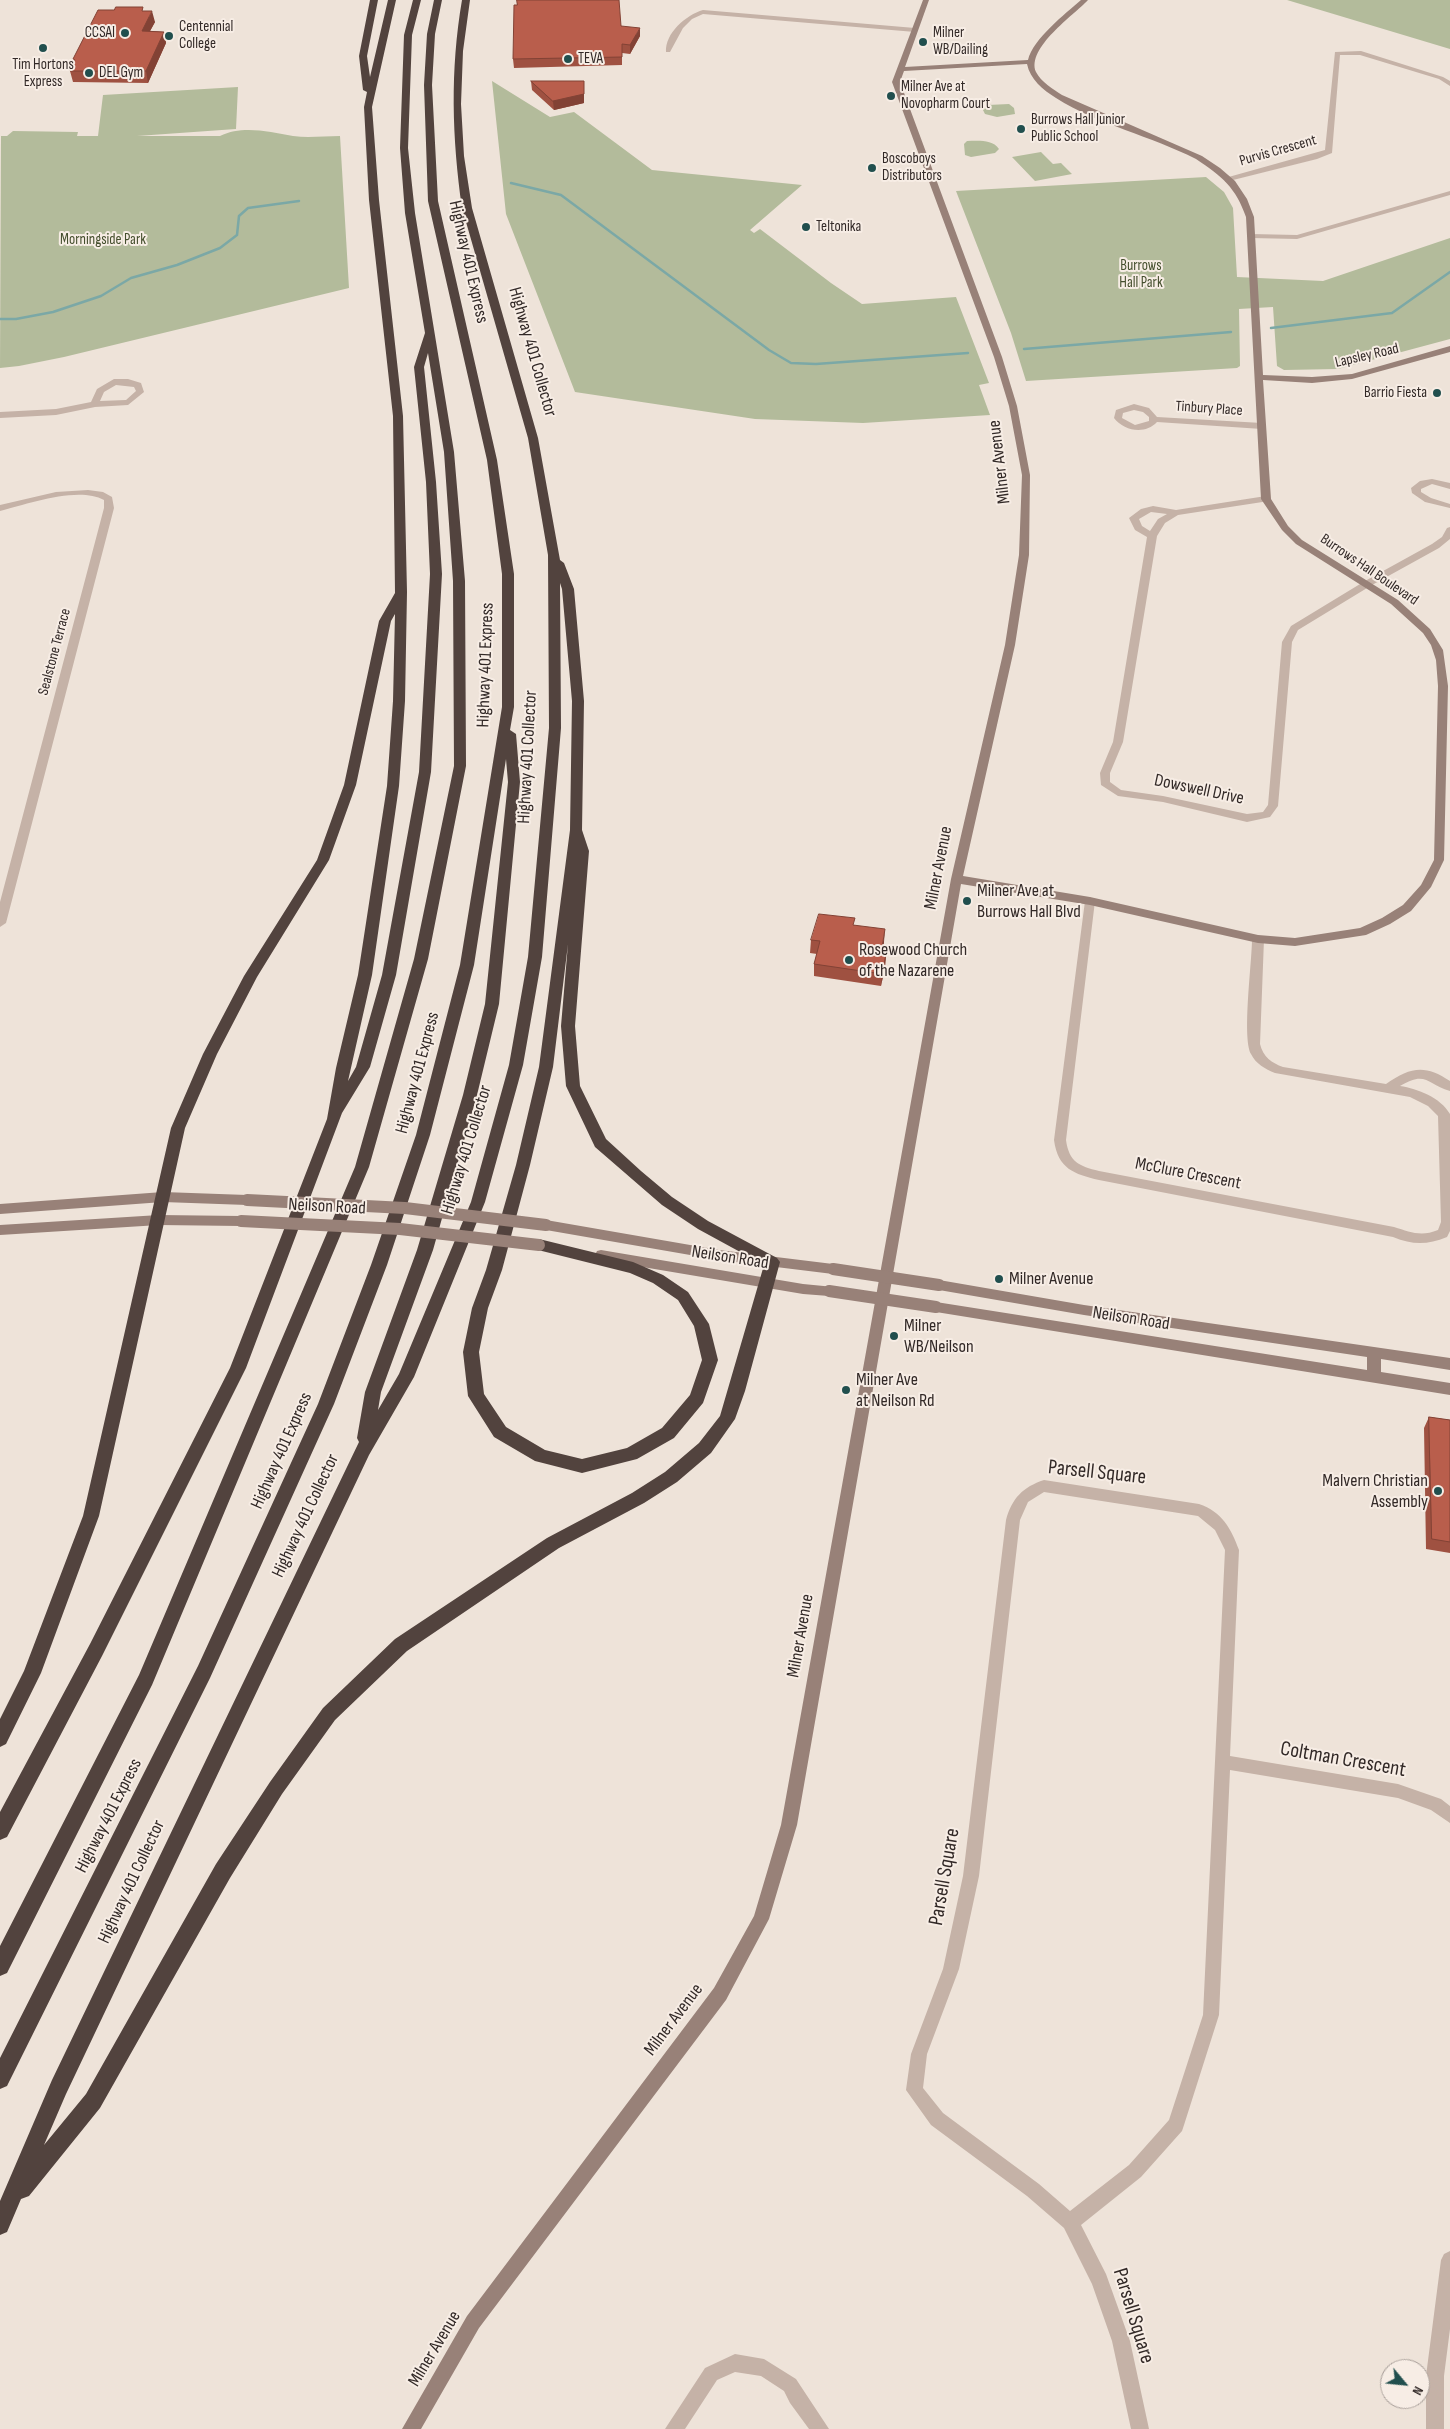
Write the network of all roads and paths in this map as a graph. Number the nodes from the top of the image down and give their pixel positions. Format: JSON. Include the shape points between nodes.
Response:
{"nodes":[{"id":1,"x":374,"y":0,"type":"edge"},
{"id":2,"x":392,"y":0,"type":"edge"},
{"id":3,"x":417,"y":0,"type":"edge"},
{"id":4,"x":438,"y":0,"type":"edge"},
{"id":5,"x":466,"y":0,"type":"edge"},
{"id":6,"x":926,"y":0,"type":"edge"},
{"id":7,"x":1085,"y":0,"type":"edge"},
{"id":8,"x":915,"y":30,"type":"junction"},
{"id":9,"x":668,"y":50,"type":"dead end"},
{"id":10,"x":1030,"y":62,"type":"junction"},
{"id":11,"x":901,"y":69,"type":"junction"},
{"id":12,"x":1450,"y":84,"type":"edge"},
{"id":13,"x":368,"y":107,"type":"junction"},
{"id":14,"x":1228,"y":180,"type":"junction"},
{"id":15,"x":1450,"y":193,"type":"edge"},
{"id":16,"x":1251,"y":236,"type":"junction"},
{"id":17,"x":429,"y":328,"type":"junction"},
{"id":18,"x":1450,"y":349,"type":"edge"},
{"id":19,"x":1258,"y":377,"type":"junction"},
{"id":20,"x":95,"y":404,"type":"junction"},
{"id":21,"x":0,"y":415,"type":"edge"},
{"id":22,"x":1154,"y":419,"type":"dead end"},
{"id":23,"x":1262,"y":426,"type":"junction"},
{"id":24,"x":1450,"y":486,"type":"edge"},
{"id":25,"x":1266,"y":499,"type":"junction"},
{"id":26,"x":0,"y":508,"type":"edge"},
{"id":27,"x":1449,"y":508,"type":"edge"},
{"id":28,"x":1175,"y":512,"type":"junction"},
{"id":29,"x":1450,"y":530,"type":"edge"},
{"id":30,"x":1152,"y":536,"type":"junction"},
{"id":31,"x":554,"y":555,"type":"junction"},
{"id":32,"x":1365,"y":584,"type":"junction"},
{"id":33,"x":401,"y":592,"type":"junction"},
{"id":34,"x":508,"y":707,"type":"junction"},
{"id":35,"x":576,"y":830,"type":"junction"},
{"id":36,"x":956,"y":878,"type":"junction"},
{"id":37,"x":1090,"y":901,"type":"junction"},
{"id":38,"x":0,"y":921,"type":"edge"},
{"id":39,"x":1258,"y":939,"type":"junction"},
{"id":40,"x":1450,"y":1086,"type":"edge"},
{"id":41,"x":1388,"y":1089,"type":"junction"},
{"id":42,"x":1447,"y":1112,"type":"edge"},
{"id":43,"x":334,"y":1119,"type":"junction"},
{"id":44,"x":163,"y":1197,"type":"junction"},
{"id":45,"x":0,"y":1209,"type":"edge"},
{"id":46,"x":159,"y":1220,"type":"junction"},
{"id":47,"x":0,"y":1230,"type":"edge"},
{"id":48,"x":539,"y":1245,"type":"junction"},
{"id":49,"x":772,"y":1262,"type":"junction"},
{"id":50,"x":767,"y":1283,"type":"junction"},
{"id":51,"x":1374,"y":1352,"type":"junction"},
{"id":52,"x":1450,"y":1364,"type":"edge"},
{"id":53,"x":1374,"y":1377,"type":"junction"},
{"id":54,"x":1450,"y":1389,"type":"edge"},
{"id":55,"x":363,"y":1450,"type":"junction"},
{"id":56,"x":0,"y":1738,"type":"edge"},
{"id":57,"x":1223,"y":1762,"type":"junction"},
{"id":58,"x":1450,"y":1816,"type":"edge"},
{"id":59,"x":0,"y":1831,"type":"edge"},
{"id":60,"x":0,"y":1966,"type":"edge"},
{"id":61,"x":0,"y":2079,"type":"edge"},
{"id":62,"x":10,"y":2204,"type":"junction"},
{"id":63,"x":1070,"y":2222,"type":"junction"},
{"id":64,"x":0,"y":2224,"type":"edge"},
{"id":65,"x":1450,"y":2260,"type":"edge"},
{"id":66,"x":411,"y":2429,"type":"edge"},
{"id":67,"x":674,"y":2429,"type":"edge"},
{"id":68,"x":820,"y":2429,"type":"edge"},
{"id":69,"x":1140,"y":2429,"type":"edge"},
{"id":70,"x":1435,"y":2429,"type":"edge"}],
"edges":[{"from":1,"to":13,"type":"highway","via":[[363,56]]},
{"from":2,"to":13,"type":"highway"},
{"from":3,"to":17,"type":"highway","name":"Highway 401 Express","via":[[408,35],[404,148],[410,213]]},
{"from":4,"to":34,"type":"highway","name":"Highway 401 Express","via":[[428,85],[433,201],[492,460],[508,574]]},
{"from":5,"to":31,"type":"highway","name":"Highway 401 Collector","via":[[460,29],[456,105],[461,173],[467,208],[533,438]]},
{"from":6,"to":8,"type":"main road","name":"Milner Avenue"},
{"from":7,"to":10,"type":"main road","via":[[1040,41]]},
{"from":8,"to":9,"type":"street","via":[[703,12],[684,21]]},
{"from":8,"to":11,"type":"main road","name":"Milner Avenue"},
{"from":10,"to":11,"type":"main road"},
{"from":10,"to":14,"type":"main road","via":[[1039,82],[1059,97],[1184,151]]},
{"from":11,"to":36,"type":"main road","name":"Milner Avenue","via":[[896,82],[902,102],[998,357],[1013,406],[1026,475],[1024,555],[1010,646]]},
{"from":12,"to":14,"type":"street","name":"Purvis Crescent","via":[[1441,78],[1360,53],[1337,53],[1329,151],[1314,158]]},
{"from":13,"to":33,"type":"highway","via":[[374,200],[398,416]]},
{"from":14,"to":16,"type":"main road","via":[[1248,208]]},
{"from":15,"to":16,"type":"street","via":[[1298,237]]},
{"from":16,"to":19,"type":"main road"},
{"from":17,"to":43,"type":"highway","via":[[420,367],[436,574],[425,772],[389,975],[363,1067]]},
{"from":17,"to":60,"type":"highway","name":"Highway 401 Express","via":[[449,452],[459,581],[460,766],[421,959],[358,1176],[146,1679]]},
{"from":18,"to":19,"type":"main road","name":"Lapsley Road","via":[[1352,376],[1312,380]]},
{"from":19,"to":23,"type":"main road"},
{"from":20,"to":20,"type":"street","via":[[128,402],[138,396],[140,389],[128,382],[108,384],[100,391]]},
{"from":20,"to":21,"type":"street","via":[[56,412]]},
{"from":22,"to":23,"type":"street","name":"Tinbury Place"},
{"from":23,"to":25,"type":"main road"},
{"from":24,"to":27,"type":"street","via":[[1429,481],[1416,488],[1421,497]]},
{"from":25,"to":28,"type":"street"},
{"from":25,"to":32,"type":"main road","name":"Burrows Hall Boulevard","via":[[1285,528],[1299,542]]},
{"from":26,"to":38,"type":"street","name":"Sealstone Terrace","via":[[83,492],[99,493],[109,499]]},
{"from":28,"to":30,"type":"street","name":"Dowswell Drive","via":[[1160,521]]},
{"from":28,"to":30,"type":"street","via":[[1151,507],[1134,518],[1138,528]]},
{"from":29,"to":32,"type":"street","via":[[1440,543]]},
{"from":30,"to":32,"type":"street","name":"Dowswell Drive","via":[[1118,742],[1105,773],[1105,782],[1118,792],[1163,798],[1247,818],[1266,815],[1273,806],[1287,642],[1294,628]]},
{"from":31,"to":35,"type":"highway","via":[[568,589],[578,701]]},
{"from":31,"to":55,"type":"highway","name":"Highway 401 Collector","via":[[555,728],[535,957],[516,1065],[478,1202],[406,1377]]},
{"from":32,"to":39,"type":"main road","name":"Burrows Hall Boulevard","via":[[1401,606],[1428,632],[1440,658],[1443,686],[1438,860],[1426,887],[1407,908],[1362,932],[1295,942]]},
{"from":33,"to":43,"type":"highway","via":[[393,786],[365,975]]},
{"from":33,"to":44,"type":"highway","via":[[385,621],[350,785],[323,860],[251,976],[210,1054],[178,1128]]},
{"from":34,"to":55,"type":"highway","via":[[514,782],[492,1004],[470,1095],[425,1250],[373,1392]]},
{"from":34,"to":61,"type":"highway","name":"Highway 401 Express","via":[[467,965],[423,1135],[379,1265],[326,1404],[204,1672]]},
{"from":35,"to":48,"type":"highway","via":[[546,1068],[523,1165],[480,1308],[471,1352],[476,1396],[500,1432],[541,1456],[582,1466],[631,1454],[668,1433],[697,1398],[710,1360],[701,1324],[683,1296],[658,1279],[632,1268]]},
{"from":35,"to":49,"type":"highway","via":[[583,851],[568,1026],[573,1086],[600,1143],[636,1175],[710,1230]]},
{"from":36,"to":37,"type":"main road","name":"Burrows Hall Boulevard"},
{"from":36,"to":66,"type":"main road","name":"Milner Avenue","via":[[788,1825],[761,1919],[720,1994],[473,2322]]},
{"from":37,"to":39,"type":"main road","name":"Burrows Hall Boulevard"},
{"from":37,"to":42,"type":"street","name":"McClure Crescent","via":[[1060,1140],[1064,1156],[1074,1166],[1123,1180],[1394,1232],[1418,1240],[1429,1239],[1443,1233],[1447,1222]]},
{"from":39,"to":41,"type":"street","name":"McClure Crescent","via":[[1254,1046],[1259,1056],[1276,1070]]},
{"from":40,"to":41,"type":"street","via":[[1427,1073],[1414,1072]]},
{"from":41,"to":42,"type":"street","name":"McClure Crescent","via":[[1413,1093]]},
{"from":43,"to":59,"type":"highway","via":[[238,1368],[96,1650]]},
{"from":44,"to":45,"type":"main road","name":"Neilson Road"},
{"from":44,"to":46,"type":"highway"},
{"from":44,"to":49,"type":"main road","name":"Neilson Road","bridge":true,"via":[[405,1208],[546,1225]]},
{"from":46,"to":47,"type":"main road","name":"Neilson Road"},
{"from":46,"to":48,"type":"main road","name":"Neilson Road","bridge":true,"via":[[400,1229]]},
{"from":46,"to":56,"type":"highway","via":[[91,1516],[32,1673]]},
{"from":48,"to":50,"type":"main road","name":"Neilson Road"},
{"from":49,"to":50,"type":"highway"},
{"from":49,"to":51,"type":"main road","name":"Neilson Road","bridge":true},
{"from":50,"to":53,"type":"main road","name":"Neilson Road","bridge":true},
{"from":50,"to":62,"type":"highway","via":[[727,1419],[705,1448],[672,1477],[552,1543],[401,1645],[329,1714],[276,1788],[223,1871],[93,2101]]},
{"from":51,"to":52,"type":"main road","name":"Neilson Road"},
{"from":51,"to":53,"type":"main road"},
{"from":53,"to":54,"type":"main road","name":"Neilson Road"},
{"from":55,"to":62,"type":"highway","name":"Highway 401 Collector","via":[[59,2087]]},
{"from":57,"to":58,"type":"street","name":"Coltman Crescent","via":[[1398,1791],[1436,1804]]},
{"from":57,"to":63,"type":"street","name":"Parsell Square","via":[[1211,2016],[1190,2085],[1176,2125],[1135,2171]]},
{"from":57,"to":63,"type":"street","name":"Parsell Square","via":[[1232,1550],[1219,1524],[1206,1513],[1188,1507],[1053,1486],[1031,1490],[1018,1502],[1013,1520],[971,1876],[951,1969],[919,2054],[914,2090],[937,2119],[1033,2190]]},
{"from":62,"to":64,"type":"highway","name":"Highway 401 Collector"},
{"from":63,"to":69,"type":"street","name":"Parsell Square","via":[[1100,2280],[1121,2341]]},
{"from":65,"to":70,"type":"street","via":[[1435,2376]]},
{"from":67,"to":68,"type":"street","via":[[711,2374],[735,2363],[764,2368],[790,2385]]}]}
